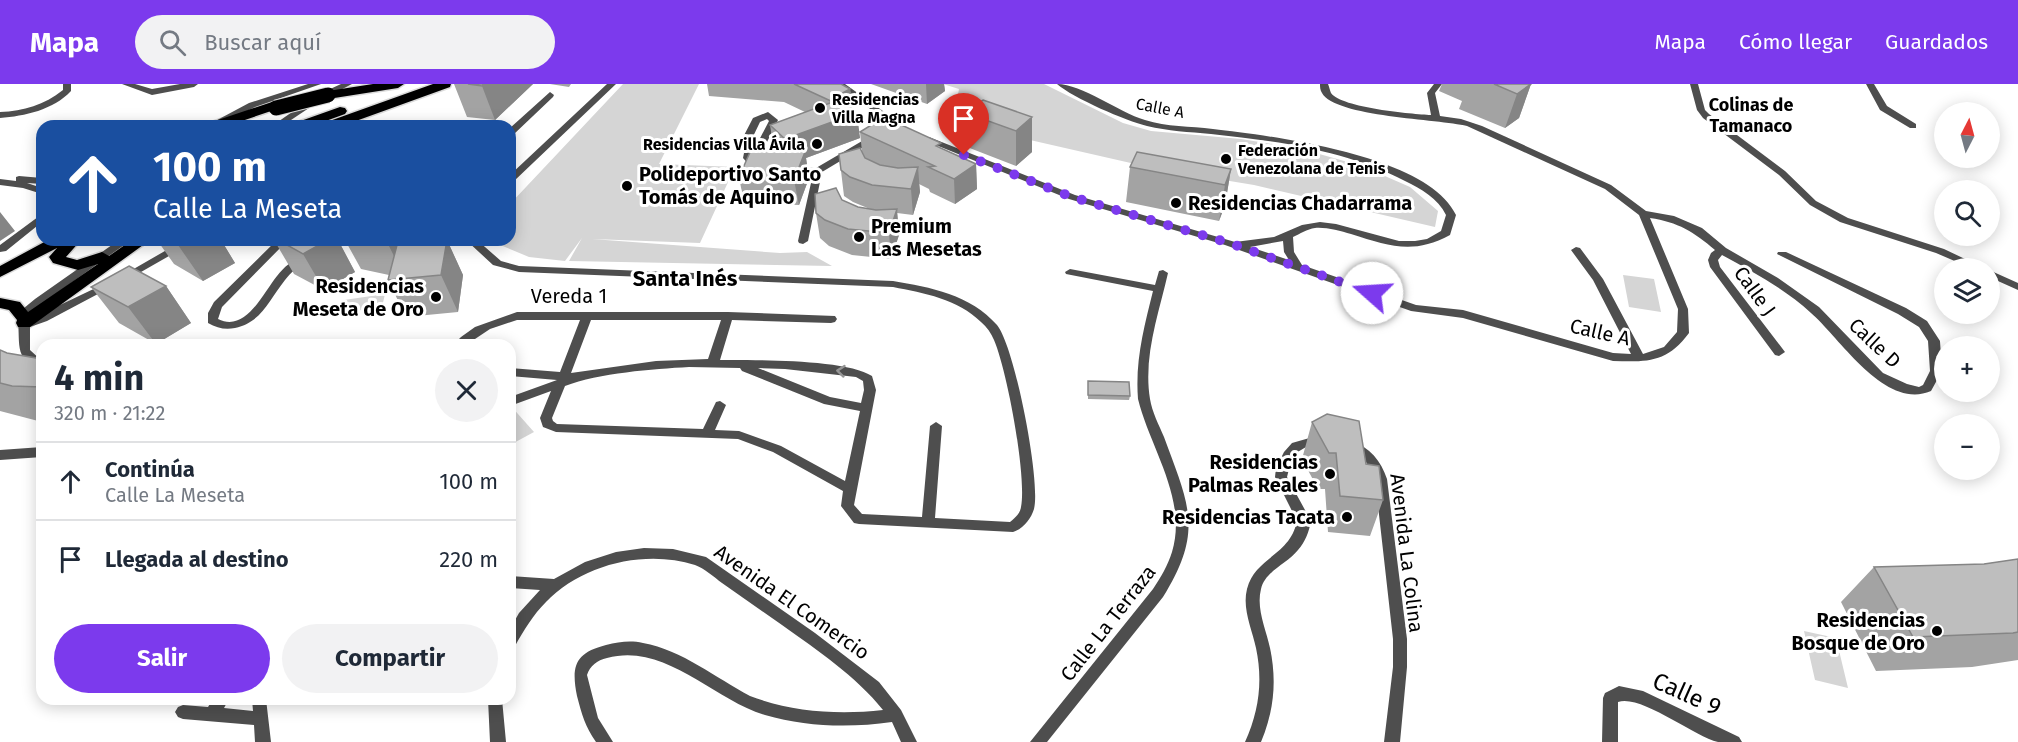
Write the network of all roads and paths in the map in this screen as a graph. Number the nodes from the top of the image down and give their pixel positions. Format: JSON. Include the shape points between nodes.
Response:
{"nodes":[{"id":1,"x":67,"y":84,"type":"edge"},
{"id":2,"x":126,"y":84,"type":"edge"},
{"id":3,"x":194,"y":84,"type":"edge"},
{"id":4,"x":317,"y":84,"type":"edge"},
{"id":5,"x":386,"y":84,"type":"edge"},
{"id":6,"x":397,"y":84,"type":"edge"},
{"id":7,"x":416,"y":84,"type":"edge"},
{"id":8,"x":445,"y":84,"type":"edge"},
{"id":9,"x":612,"y":84,"type":"edge"},
{"id":10,"x":838,"y":84,"type":"edge"},
{"id":11,"x":1061,"y":84,"type":"edge"},
{"id":12,"x":1324,"y":84,"type":"edge"},
{"id":13,"x":1438,"y":84,"type":"edge"},
{"id":14,"x":1694,"y":84,"type":"edge"},
{"id":15,"x":1870,"y":84,"type":"edge"},
{"id":16,"x":348,"y":88,"type":"edge"},
{"id":17,"x":324,"y":92,"type":"edge"},
{"id":18,"x":550,"y":94,"type":"dead end"},
{"id":19,"x":0,"y":115,"type":"edge"},
{"id":20,"x":1436,"y":119,"type":"junction"},
{"id":21,"x":223,"y":120,"type":"edge"},
{"id":22,"x":231,"y":120,"type":"edge"},
{"id":23,"x":244,"y":120,"type":"edge"},
{"id":24,"x":284,"y":120,"type":"edge"},
{"id":25,"x":317,"y":120,"type":"edge"},
{"id":26,"x":346,"y":120,"type":"edge"},
{"id":27,"x":896,"y":124,"type":"junction"},
{"id":28,"x":1913,"y":126,"type":"dead end"},
{"id":29,"x":516,"y":127,"type":"edge"},
{"id":30,"x":749,"y":153,"type":"edge"},
{"id":31,"x":767,"y":168,"type":"edge"},
{"id":32,"x":787,"y":169,"type":"edge"},
{"id":33,"x":818,"y":171,"type":"junction"},
{"id":34,"x":516,"y":174,"type":"edge"},
{"id":35,"x":0,"y":180,"type":"edge"},
{"id":36,"x":36,"y":181,"type":"edge"},
{"id":37,"x":36,"y":189,"type":"edge"},
{"id":38,"x":1643,"y":214,"type":"junction"},
{"id":39,"x":36,"y":220,"type":"edge"},
{"id":40,"x":36,"y":228,"type":"edge"},
{"id":41,"x":1288,"y":236,"type":"junction"},
{"id":42,"x":36,"y":238,"type":"edge"},
{"id":43,"x":803,"y":241,"type":"dead end"},
{"id":44,"x":1229,"y":243,"type":"junction"},
{"id":45,"x":49,"y":246,"type":"edge"},
{"id":46,"x":67,"y":246,"type":"edge"},
{"id":47,"x":118,"y":246,"type":"edge"},
{"id":48,"x":133,"y":246,"type":"edge"},
{"id":49,"x":181,"y":246,"type":"edge"},
{"id":50,"x":277,"y":246,"type":"edge"},
{"id":51,"x":479,"y":246,"type":"edge"},
{"id":52,"x":1576,"y":250,"type":"dead end"},
{"id":53,"x":1722,"y":250,"type":"junction"},
{"id":54,"x":1,"y":253,"type":"edge"},
{"id":55,"x":1782,"y":254,"type":"dead end"},
{"id":56,"x":315,"y":255,"type":"edge"},
{"id":57,"x":102,"y":257,"type":"junction"},
{"id":58,"x":1956,"y":258,"type":"edge"},
{"id":59,"x":1298,"y":267,"type":"junction"},
{"id":60,"x":0,"y":272,"type":"edge"},
{"id":61,"x":1070,"y":272,"type":"dead end"},
{"id":62,"x":1164,"y":273,"type":"dead end"},
{"id":63,"x":2000,"y":278,"type":"edge"},
{"id":64,"x":2018,"y":287,"type":"edge"},
{"id":65,"x":1160,"y":289,"type":"junction"},
{"id":66,"x":0,"y":303,"type":"edge"},
{"id":67,"x":587,"y":315,"type":"junction"},
{"id":68,"x":728,"y":316,"type":"junction"},
{"id":69,"x":831,"y":319,"type":"dead end"},
{"id":70,"x":24,"y":321,"type":"junction"},
{"id":71,"x":465,"y":339,"type":"edge"},
{"id":72,"x":1779,"y":352,"type":"dead end"},
{"id":73,"x":1639,"y":358,"type":"junction"},
{"id":74,"x":36,"y":362,"type":"edge"},
{"id":75,"x":712,"y":363,"type":"junction"},
{"id":76,"x":739,"y":365,"type":"junction"},
{"id":77,"x":516,"y":373,"type":"edge"},
{"id":78,"x":567,"y":380,"type":"junction"},
{"id":79,"x":516,"y":400,"type":"edge"},
{"id":80,"x":720,"y":405,"type":"dead end"},
{"id":81,"x":866,"y":408,"type":"junction"},
{"id":82,"x":936,"y":426,"type":"dead end"},
{"id":83,"x":708,"y":432,"type":"junction"},
{"id":84,"x":36,"y":452,"type":"edge"},
{"id":85,"x":0,"y":455,"type":"edge"},
{"id":86,"x":850,"y":489,"type":"junction"},
{"id":87,"x":928,"y":523,"type":"junction"},
{"id":88,"x":516,"y":582,"type":"edge"},
{"id":89,"x":554,"y":585,"type":"junction"},
{"id":90,"x":516,"y":632,"type":"edge"},
{"id":91,"x":218,"y":705,"type":"edge"},
{"id":92,"x":259,"y":705,"type":"edge"},
{"id":93,"x":495,"y":705,"type":"edge"},
{"id":94,"x":183,"y":712,"type":"dead end"},
{"id":95,"x":212,"y":714,"type":"junction"},
{"id":96,"x":896,"y":715,"type":"junction"},
{"id":97,"x":260,"y":719,"type":"junction"},
{"id":98,"x":263,"y":742,"type":"edge"},
{"id":99,"x":498,"y":742,"type":"edge"},
{"id":100,"x":605,"y":742,"type":"edge"},
{"id":101,"x":909,"y":742,"type":"edge"},
{"id":102,"x":1038,"y":742,"type":"edge"},
{"id":103,"x":1253,"y":742,"type":"edge"},
{"id":104,"x":1392,"y":742,"type":"edge"},
{"id":105,"x":1610,"y":742,"type":"edge"},
{"id":106,"x":1734,"y":742,"type":"edge"}],
"edges":[{"from":1,"to":19,"type":"street","via":[[66,90],[52,102],[17,114]]},
{"from":2,"to":3,"type":"street","via":[[152,92]]},
{"from":4,"to":21,"type":"street","via":[[252,105]]},
{"from":5,"to":6,"type":"highway"},
{"from":6,"to":16,"type":"highway"},
{"from":7,"to":25,"type":"highway"},
{"from":8,"to":26,"type":"highway"},
{"from":9,"to":34,"type":"street"},
{"from":10,"to":27,"type":"street"},
{"from":11,"to":41,"type":"street","name":"Calle A","via":[[1151,125],[1303,146],[1368,162],[1432,192],[1445,203],[1451,215],[1446,234],[1429,243],[1387,243],[1320,225],[1301,228]]},
{"from":12,"to":20,"type":"street","name":"Calle A","via":[[1326,93],[1338,100],[1391,114]]},
{"from":13,"to":20,"type":"street","via":[[1431,93]]},
{"from":14,"to":58,"type":"street","via":[[1706,116],[1782,173],[1813,203],[1844,220]]},
{"from":15,"to":28,"type":"street","via":[[1884,108]]},
{"from":16,"to":17,"type":"highway"},
{"from":17,"to":22,"type":"highway","bridge":true},
{"from":17,"to":23,"type":"highway","bridge":true},
{"from":17,"to":24,"type":"street"},
{"from":18,"to":29,"type":"street"},
{"from":20,"to":38,"type":"street","name":"Calle A","via":[[1481,127],[1608,187]]},
{"from":27,"to":33,"type":"street"},
{"from":27,"to":44,"type":"street","via":[[942,147],[1072,197]]},
{"from":30,"to":31,"type":"street","via":[[753,164]]},
{"from":32,"to":33,"type":"street"},
{"from":33,"to":43,"type":"street"},
{"from":35,"to":36,"type":"street"},
{"from":35,"to":37,"type":"street"},
{"from":38,"to":53,"type":"street","name":"Calle D","via":[[1689,225]]},
{"from":38,"to":73,"type":"street","name":"Calle A","via":[[1683,309],[1684,325],[1680,339],[1668,350]]},
{"from":39,"to":54,"type":"street"},
{"from":40,"to":54,"type":"street"},
{"from":41,"to":44,"type":"street","name":"Calle A"},
{"from":41,"to":59,"type":"street","via":[[1289,252]]},
{"from":42,"to":54,"type":"highway"},
{"from":44,"to":59,"type":"street","name":"Calle A"},
{"from":45,"to":60,"type":"highway"},
{"from":46,"to":57,"type":"highway","via":[[57,257],[59,260],[78,265]]},
{"from":47,"to":57,"type":"street"},
{"from":48,"to":70,"type":"highway"},
{"from":49,"to":70,"type":"street","via":[[91,295]]},
{"from":50,"to":56,"type":"street","via":[[218,305],[212,320],[224,325],[244,322],[261,310],[286,272]]},
{"from":51,"to":87,"type":"street","via":[[497,263],[519,269],[893,284],[971,308],[982,315],[1002,340],[1025,449],[1029,507],[1023,520],[1013,527]]},
{"from":52,"to":73,"type":"street","via":[[1598,279]]},
{"from":53,"to":55,"type":"street","name":"Calle D","via":[[1815,310],[1879,376],[1904,388],[1927,388],[1936,371],[1935,351],[1934,341],[1923,324],[1902,310]]},
{"from":53,"to":72,"type":"street","name":"Calle J","via":[[1715,255],[1715,267]]},
{"from":57,"to":70,"type":"street","via":[[39,301]]},
{"from":59,"to":73,"type":"street","name":"Calle A","via":[[1415,308],[1463,314],[1613,357]]},
{"from":61,"to":65,"type":"street"},
{"from":62,"to":65,"type":"street","name":"Calle La Terraza"},
{"from":63,"to":64,"type":"street"},
{"from":65,"to":102,"type":"street","name":"Calle La Terraza","via":[[1143,357],[1144,400],[1182,511],[1182,548],[1173,572],[1158,593]]},
{"from":66,"to":70,"type":"highway","via":[[14,306]]},
{"from":67,"to":68,"type":"street","name":"Vereda 1"},
{"from":67,"to":71,"type":"street","name":"Vereda 1","via":[[517,316]]},
{"from":67,"to":78,"type":"street"},
{"from":68,"to":69,"type":"street","name":"Vereda 1"},
{"from":68,"to":75,"type":"street"},
{"from":70,"to":74,"type":"street","via":[[24,350]]},
{"from":75,"to":76,"type":"street"},
{"from":75,"to":78,"type":"street","via":[[656,365]]},
{"from":76,"to":81,"type":"street","via":[[812,396]]},
{"from":81,"to":76,"type":"street","one_way":true,"via":[[868,379],[859,373],[785,365]]},
{"from":77,"to":78,"type":"street"},
{"from":78,"to":79,"type":"street"},
{"from":78,"to":83,"type":"street","via":[[546,418],[556,428]]},
{"from":80,"to":83,"type":"street"},
{"from":81,"to":86,"type":"street"},
{"from":82,"to":87,"type":"street"},
{"from":83,"to":86,"type":"street","via":[[757,440]]},
{"from":84,"to":85,"type":"street"},
{"from":86,"to":87,"type":"street","via":[[847,506],[859,519]]},
{"from":88,"to":89,"type":"street"},
{"from":89,"to":90,"type":"street","name":"Avenida El Comercio","via":[[529,609]]},
{"from":89,"to":96,"type":"street","name":"Avenida El Comercio","via":[[595,564],[636,553],[681,555],[701,561],[842,661],[874,687]]},
{"from":91,"to":95,"type":"street"},
{"from":92,"to":97,"type":"street"},
{"from":93,"to":99,"type":"street"},
{"from":94,"to":95,"type":"street"},
{"from":95,"to":97,"type":"street"},
{"from":96,"to":100,"type":"street","via":[[825,718],[766,709],[745,702],[661,655],[618,648],[588,659],[580,675],[591,721]]},
{"from":96,"to":101,"type":"street","name":"Avenida El Comercio"},
{"from":97,"to":98,"type":"street"},
{"from":103,"to":104,"type":"street","name":"Avenida La Colina","via":[[1269,688],[1253,594],[1260,574],[1299,540],[1302,530],[1304,520],[1281,477],[1286,455],[1293,448],[1317,440],[1342,442],[1366,454],[1381,479],[1400,639]]},
{"from":105,"to":106,"type":"street","name":"Calle 9","via":[[1610,698],[1619,693],[1638,696]]}]}
